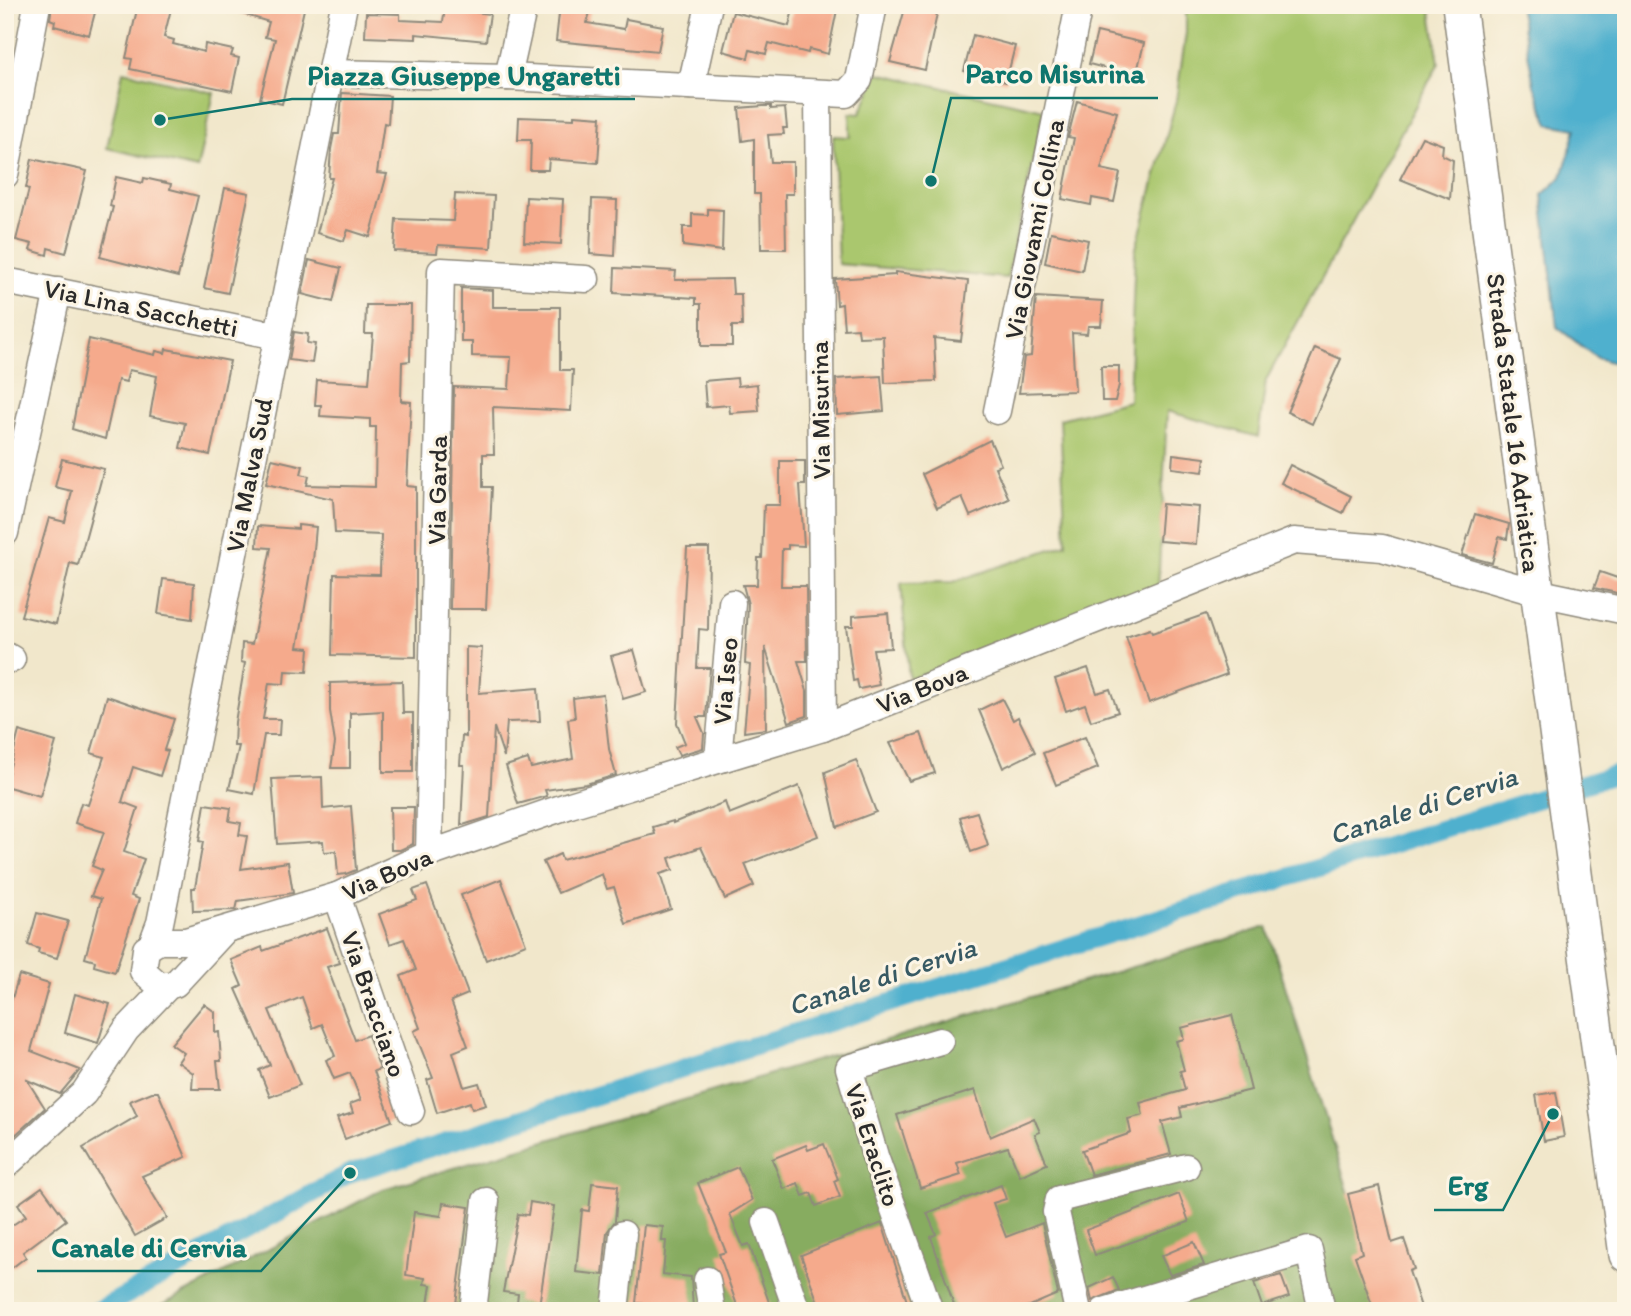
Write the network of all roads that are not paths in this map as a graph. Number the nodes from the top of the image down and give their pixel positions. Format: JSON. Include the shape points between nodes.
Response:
{"nodes":[{"id":1,"x":37,"y":5,"type":"edge"},
{"id":2,"x":344,"y":5,"type":"edge"},
{"id":3,"x":524,"y":5,"type":"edge"},
{"id":4,"x":709,"y":5,"type":"edge"},
{"id":5,"x":874,"y":5,"type":"edge"},
{"id":6,"x":1079,"y":5,"type":"edge"},
{"id":7,"x":1459,"y":5,"type":"edge"},
{"id":8,"x":330,"y":74,"type":"junction"},
{"id":9,"x":508,"y":77,"type":"junction"},
{"id":10,"x":691,"y":86,"type":"junction"},
{"id":11,"x":818,"y":93,"type":"junction"},
{"id":12,"x":5,"y":175,"type":"edge"},
{"id":13,"x":586,"y":278,"type":"dead end"},
{"id":14,"x":5,"y":281,"type":"edge"},
{"id":15,"x":58,"y":291,"type":"junction"},
{"id":16,"x":277,"y":336,"type":"junction"},
{"id":17,"x":997,"y":411,"type":"dead end"},
{"id":18,"x":5,"y":533,"type":"edge"},
{"id":19,"x":1535,"y":592,"type":"junction"},
{"id":20,"x":732,"y":603,"type":"dead end"},
{"id":21,"x":1626,"y":611,"type":"edge"},
{"id":22,"x":823,"y":728,"type":"junction"},
{"id":23,"x":718,"y":759,"type":"junction"},
{"id":24,"x":429,"y":854,"type":"junction"},
{"id":25,"x":337,"y":896,"type":"junction"},
{"id":26,"x":224,"y":931,"type":"junction"},
{"id":27,"x":163,"y":943,"type":"junction"},
{"id":28,"x":143,"y":971,"type":"junction"},
{"id":29,"x":177,"y":980,"type":"junction"},
{"id":30,"x":126,"y":1030,"type":"junction"},
{"id":31,"x":940,"y":1041,"type":"dead end"},
{"id":32,"x":411,"y":1111,"type":"dead end"},
{"id":33,"x":5,"y":1166,"type":"edge"},
{"id":34,"x":1185,"y":1167,"type":"dead end"},
{"id":35,"x":486,"y":1200,"type":"dead end"},
{"id":36,"x":766,"y":1222,"type":"dead end"},
{"id":37,"x":623,"y":1234,"type":"dead end"},
{"id":38,"x":1626,"y":1255,"type":"edge"},
{"id":39,"x":707,"y":1280,"type":"dead end"},
{"id":40,"x":473,"y":1311,"type":"edge"},
{"id":41,"x":615,"y":1311,"type":"edge"},
{"id":42,"x":712,"y":1311,"type":"edge"},
{"id":43,"x":797,"y":1311,"type":"edge"},
{"id":44,"x":930,"y":1311,"type":"edge"},
{"id":45,"x":1079,"y":1311,"type":"edge"},
{"id":46,"x":1104,"y":1311,"type":"edge"},
{"id":47,"x":1322,"y":1311,"type":"edge"}],
"edges":[{"from":1,"to":12,"type":"street"},
{"from":2,"to":8,"type":"street","name":"Via Malva Sud"},
{"from":3,"to":9,"type":"street"},
{"from":4,"to":10,"type":"street"},
{"from":5,"to":11,"type":"street","via":[[859,79],[846,94]]},
{"from":6,"to":17,"type":"street","name":"Via Giovanni Collina"},
{"from":7,"to":19,"type":"main road","name":"Strada Statale 16 Adriatica"},
{"from":8,"to":9,"type":"street"},
{"from":8,"to":16,"type":"street","name":"Via Malva Sud"},
{"from":9,"to":10,"type":"street"},
{"from":10,"to":11,"type":"street"},
{"from":11,"to":22,"type":"street","name":"Via Misurina"},
{"from":13,"to":24,"type":"street","name":"Via Garda","via":[[442,271]]},
{"from":14,"to":15,"type":"street","name":"Via Lina Sacchetti"},
{"from":15,"to":16,"type":"street","name":"Via Lina Sacchetti"},
{"from":15,"to":18,"type":"street"},
{"from":16,"to":27,"type":"street","name":"Via Malva Sud","via":[[160,923]]},
{"from":19,"to":21,"type":"street","name":"Via Bova"},
{"from":19,"to":22,"type":"street","name":"Via Bova","via":[[1382,548],[1294,541]]},
{"from":19,"to":38,"type":"main road","name":"Strada Statale 16 Adriatica"},
{"from":20,"to":23,"type":"street","name":"Via Iseo"},
{"from":22,"to":23,"type":"street","name":"Via Bova"},
{"from":23,"to":24,"type":"street","name":"Via Bova"},
{"from":24,"to":25,"type":"street","name":"Via Bova"},
{"from":25,"to":26,"type":"street","name":"Via Bova"},
{"from":25,"to":32,"type":"street","name":"Via Bracciano"},
{"from":26,"to":27,"type":"street","name":"Via Bova"},
{"from":26,"to":29,"type":"street"},
{"from":27,"to":28,"type":"street","via":[[143,956]]},
{"from":27,"to":29,"type":"street","via":[[185,952]]},
{"from":28,"to":29,"type":"street","via":[[153,983]]},
{"from":28,"to":30,"type":"street"},
{"from":29,"to":30,"type":"street"},
{"from":30,"to":33,"type":"street","via":[[83,1093]]},
{"from":31,"to":44,"type":"street","name":"Via Eraclito","via":[[849,1068]]},
{"from":34,"to":45,"type":"street","via":[[1059,1199],[1056,1212]]},
{"from":35,"to":40,"type":"street"},
{"from":36,"to":43,"type":"street"},
{"from":37,"to":41,"type":"street"},
{"from":39,"to":42,"type":"street"},
{"from":46,"to":47,"type":"street","via":[[1309,1250]]}]}
